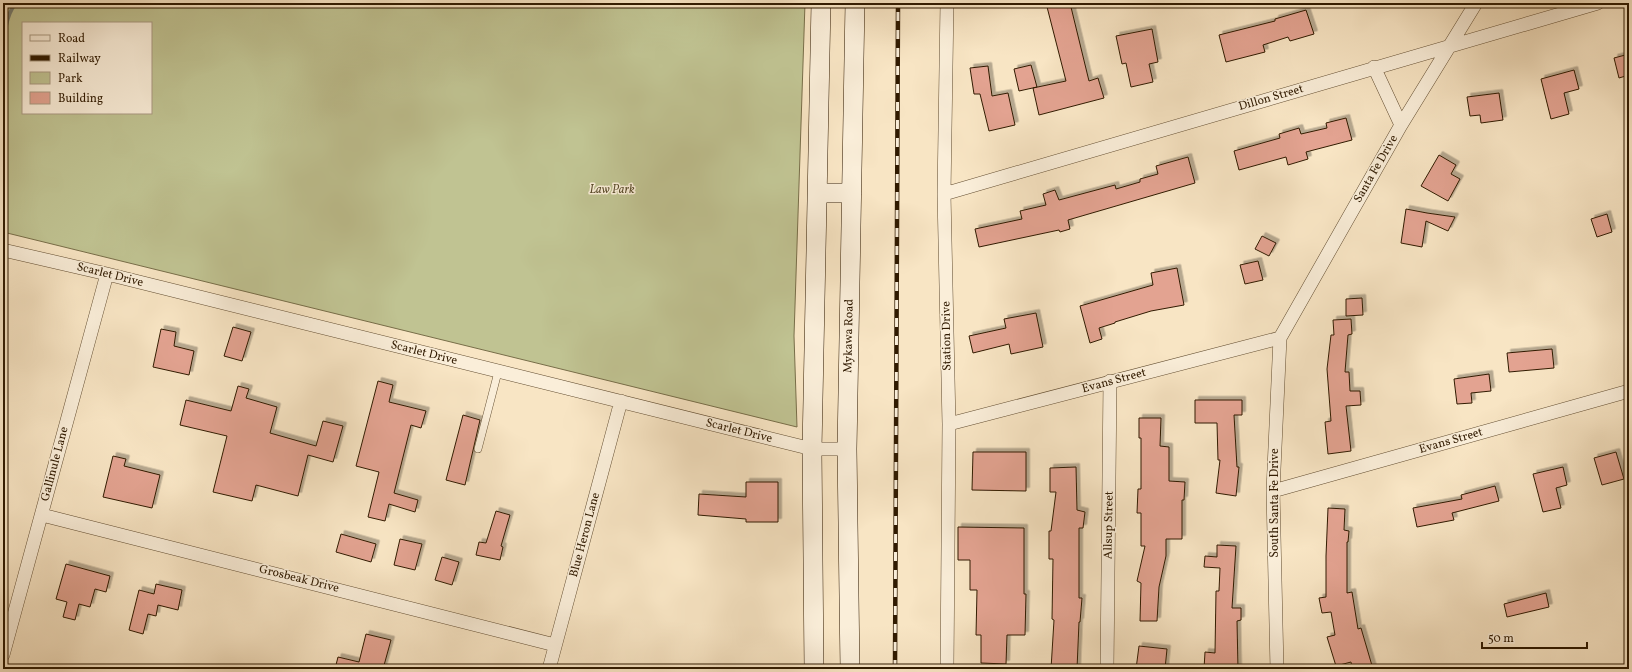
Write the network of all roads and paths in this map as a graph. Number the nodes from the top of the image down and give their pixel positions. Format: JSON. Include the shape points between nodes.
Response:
{"nodes":[{"id":1,"x":821,"y":3,"type":"edge"},
{"id":2,"x":855,"y":3,"type":"edge"},
{"id":3,"x":947,"y":3,"type":"edge"},
{"id":4,"x":1476,"y":3,"type":"edge"},
{"id":5,"x":1598,"y":3,"type":"edge"},
{"id":6,"x":1450,"y":45,"type":"junction"},
{"id":7,"x":1374,"y":67,"type":"junction"},
{"id":8,"x":1401,"y":124,"type":"junction"},
{"id":9,"x":818,"y":193,"type":"junction"},
{"id":10,"x":852,"y":193,"type":"junction"},
{"id":11,"x":944,"y":194,"type":"junction"},
{"id":12,"x":3,"y":250,"type":"edge"},
{"id":13,"x":107,"y":274,"type":"junction"},
{"id":14,"x":1280,"y":338,"type":"junction"},
{"id":15,"x":498,"y":372,"type":"junction"},
{"id":16,"x":1110,"y":381,"type":"junction"},
{"id":17,"x":1629,"y":391,"type":"edge"},
{"id":18,"x":620,"y":401,"type":"junction"},
{"id":19,"x":949,"y":424,"type":"junction"},
{"id":20,"x":478,"y":449,"type":"dead end"},
{"id":21,"x":812,"y":449,"type":"junction"},
{"id":22,"x":847,"y":449,"type":"junction"},
{"id":23,"x":1273,"y":491,"type":"junction"},
{"id":24,"x":42,"y":514,"type":"junction"},
{"id":25,"x":555,"y":645,"type":"junction"},
{"id":26,"x":3,"y":655,"type":"edge"},
{"id":27,"x":549,"y":669,"type":"edge"},
{"id":28,"x":814,"y":669,"type":"edge"},
{"id":29,"x":850,"y":669,"type":"edge"},
{"id":30,"x":947,"y":669,"type":"edge"},
{"id":31,"x":1107,"y":669,"type":"edge"},
{"id":32,"x":1277,"y":669,"type":"edge"}],
"edges":[{"from":1,"to":9,"type":"main road"},
{"from":2,"to":10,"type":"main road","name":"Mykawa Road"},
{"from":3,"to":11,"type":"street","name":"Station Drive"},
{"from":4,"to":6,"type":"street","name":"Santa Fe Drive"},
{"from":5,"to":6,"type":"street","name":"Dillon Street"},
{"from":6,"to":7,"type":"street","name":"Dillon Street"},
{"from":6,"to":8,"type":"street","name":"Santa Fe Drive"},
{"from":7,"to":8,"type":"street"},
{"from":7,"to":11,"type":"street","name":"Dillon Street"},
{"from":8,"to":14,"type":"street","name":"Santa Fe Drive"},
{"from":9,"to":10,"type":"main road"},
{"from":9,"to":21,"type":"main road"},
{"from":10,"to":22,"type":"main road","name":"Mykawa Road"},
{"from":11,"to":19,"type":"street","name":"Station Drive"},
{"from":12,"to":13,"type":"street","name":"Scarlet Drive"},
{"from":13,"to":15,"type":"street","name":"Scarlet Drive"},
{"from":13,"to":24,"type":"street","name":"Gallinule Lane"},
{"from":14,"to":16,"type":"street","name":"Evans Street"},
{"from":14,"to":23,"type":"street","name":"South Santa Fe Drive"},
{"from":15,"to":18,"type":"street","name":"Scarlet Drive"},
{"from":15,"to":20,"type":"lane"},
{"from":16,"to":19,"type":"street","name":"Evans Street"},
{"from":16,"to":31,"type":"street","name":"Allsup Street"},
{"from":17,"to":23,"type":"street","name":"Evans Street"},
{"from":18,"to":21,"type":"street","name":"Scarlet Drive"},
{"from":18,"to":25,"type":"street","name":"Blue Heron Lane"},
{"from":19,"to":30,"type":"street","name":"Station Drive"},
{"from":21,"to":22,"type":"street","name":"Scarlet Drive"},
{"from":21,"to":28,"type":"main road"},
{"from":22,"to":29,"type":"main road","name":"Mykawa Road"},
{"from":23,"to":32,"type":"street","name":"South Santa Fe Drive"},
{"from":24,"to":25,"type":"street","name":"Grosbeak Drive"},
{"from":24,"to":26,"type":"street","name":"Gallinule Lane"},
{"from":25,"to":27,"type":"street","name":"Blue Heron Lane"}]}
